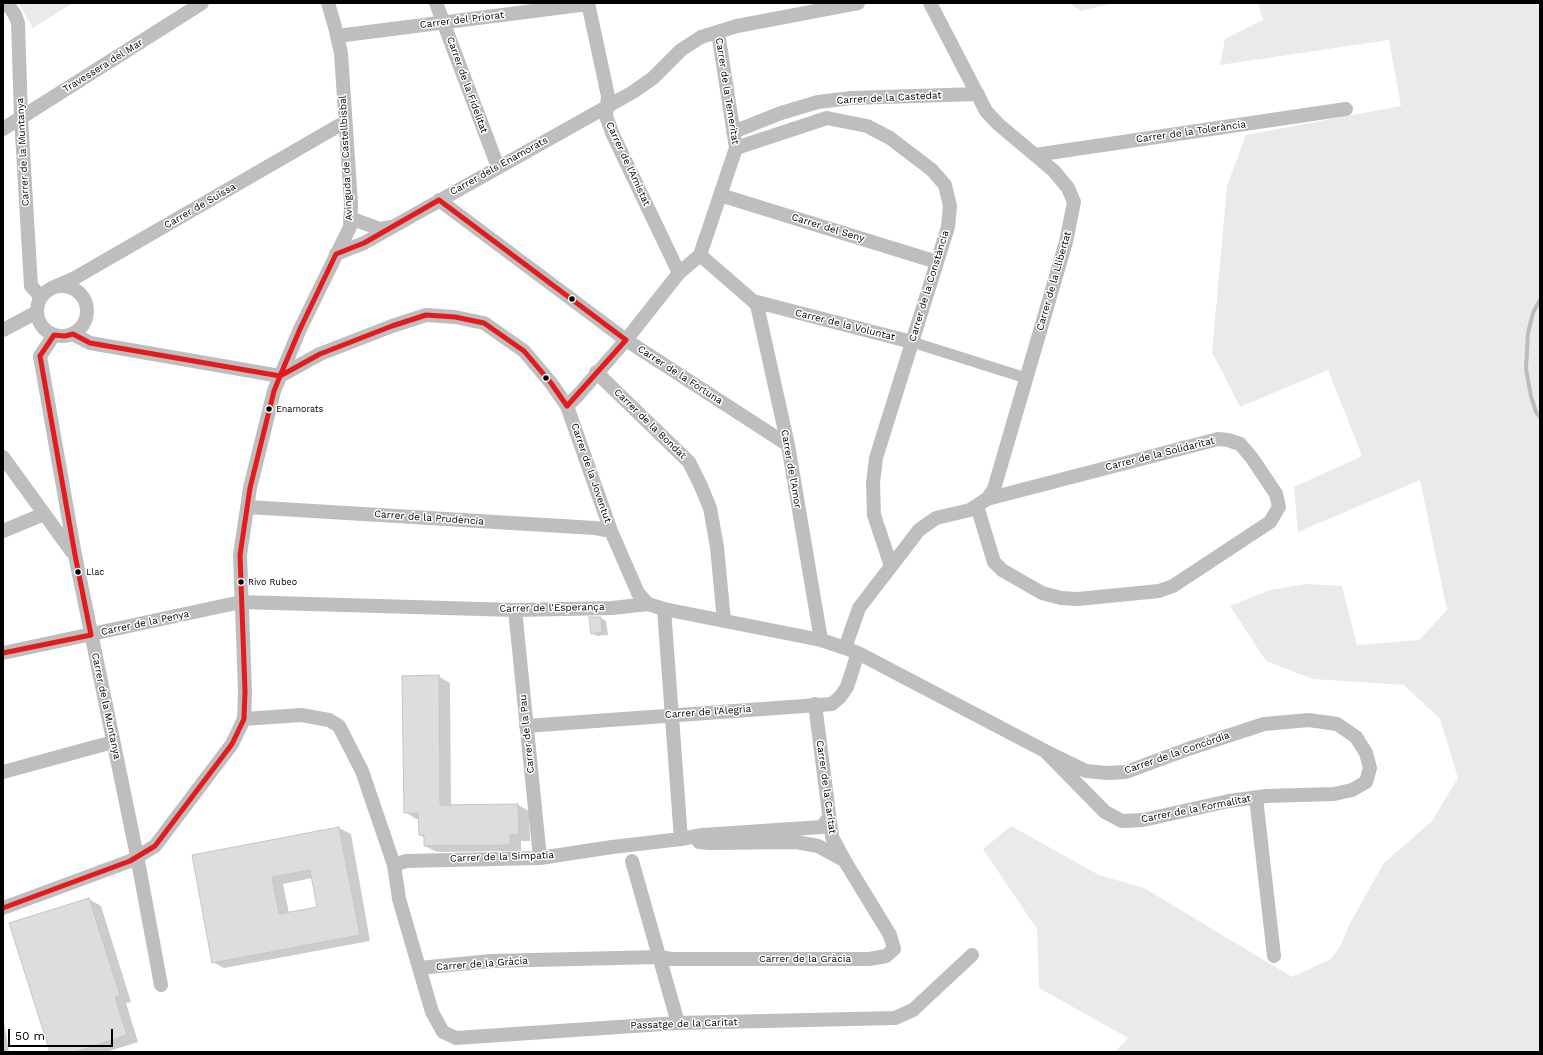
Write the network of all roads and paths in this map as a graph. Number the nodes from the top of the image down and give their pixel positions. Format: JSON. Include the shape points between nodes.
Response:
{"nodes":[{"id":1,"x":202,"y":3,"type":"edge"},
{"id":2,"x":328,"y":3,"type":"edge"},
{"id":3,"x":436,"y":3,"type":"edge"},
{"id":4,"x":858,"y":3,"type":"edge"},
{"id":5,"x":930,"y":3,"type":"edge"},
{"id":6,"x":588,"y":4,"type":"edge"},
{"id":7,"x":6,"y":5,"type":"edge"},
{"id":8,"x":444,"y":22,"type":"junction"},
{"id":9,"x":718,"y":32,"type":"junction"},
{"id":10,"x":337,"y":36,"type":"junction"},
{"id":11,"x":978,"y":94,"type":"junction"},
{"id":12,"x":607,"y":106,"type":"junction"},
{"id":13,"x":1346,"y":109,"type":"dead end"},
{"id":14,"x":21,"y":118,"type":"junction"},
{"id":15,"x":345,"y":122,"type":"junction"},
{"id":16,"x":3,"y":129,"type":"edge"},
{"id":17,"x":733,"y":132,"type":"junction"},
{"id":18,"x":736,"y":148,"type":"junction"},
{"id":19,"x":1035,"y":155,"type":"junction"},
{"id":20,"x":498,"y":167,"type":"junction"},
{"id":21,"x":720,"y":195,"type":"junction"},
{"id":22,"x":439,"y":200,"type":"junction"},
{"id":23,"x":350,"y":218,"type":"junction"},
{"id":24,"x":392,"y":227,"type":"junction"},
{"id":25,"x":336,"y":254,"type":"junction"},
{"id":26,"x":700,"y":255,"type":"junction"},
{"id":27,"x":937,"y":262,"type":"junction"},
{"id":28,"x":679,"y":273,"type":"junction"},
{"id":29,"x":54,"y":288,"type":"junction"},
{"id":30,"x":41,"y":297,"type":"junction"},
{"id":31,"x":753,"y":301,"type":"junction"},
{"id":32,"x":37,"y":312,"type":"junction"},
{"id":33,"x":3,"y":330,"type":"edge"},
{"id":34,"x":73,"y":334,"type":"junction"},
{"id":35,"x":54,"y":335,"type":"junction"},
{"id":36,"x":626,"y":340,"type":"junction"},
{"id":37,"x":912,"y":342,"type":"junction"},
{"id":38,"x":596,"y":372,"type":"junction"},
{"id":39,"x":280,"y":376,"type":"junction"},
{"id":40,"x":1026,"y":378,"type":"junction"},
{"id":41,"x":567,"y":406,"type":"junction"},
{"id":42,"x":788,"y":446,"type":"junction"},
{"id":43,"x":3,"y":457,"type":"edge"},
{"id":44,"x":982,"y":503,"type":"junction"},
{"id":45,"x":247,"y":506,"type":"junction"},
{"id":46,"x":44,"y":514,"type":"junction"},
{"id":47,"x":3,"y":531,"type":"edge"},
{"id":48,"x":611,"y":531,"type":"junction"},
{"id":49,"x":75,"y":555,"type":"junction"},
{"id":50,"x":891,"y":566,"type":"junction"},
{"id":51,"x":241,"y":602,"type":"junction"},
{"id":52,"x":648,"y":604,"type":"junction"},
{"id":53,"x":664,"y":609,"type":"junction"},
{"id":54,"x":515,"y":610,"type":"junction"},
{"id":55,"x":724,"y":621,"type":"junction"},
{"id":56,"x":91,"y":634,"type":"junction"},
{"id":57,"x":821,"y":640,"type":"junction"},
{"id":58,"x":851,"y":650,"type":"junction"},
{"id":59,"x":3,"y":653,"type":"edge"},
{"id":60,"x":815,"y":704,"type":"junction"},
{"id":61,"x":671,"y":715,"type":"junction"},
{"id":62,"x":244,"y":719,"type":"junction"},
{"id":63,"x":526,"y":726,"type":"junction"},
{"id":64,"x":113,"y":742,"type":"junction"},
{"id":65,"x":1045,"y":751,"type":"junction"},
{"id":66,"x":1366,"y":753,"type":"joint"},
{"id":67,"x":3,"y":772,"type":"edge"},
{"id":68,"x":1256,"y":798,"type":"junction"},
{"id":69,"x":829,"y":817,"type":"junction"},
{"id":70,"x":681,"y":839,"type":"junction"},
{"id":71,"x":137,"y":856,"type":"junction"},
{"id":72,"x":540,"y":858,"type":"junction"},
{"id":73,"x":844,"y":860,"type":"junction"},
{"id":74,"x":632,"y":861,"type":"dead end"},
{"id":75,"x":394,"y":865,"type":"junction"},
{"id":76,"x":3,"y":908,"type":"edge"},
{"id":77,"x":894,"y":949,"type":"joint"},
{"id":78,"x":972,"y":955,"type":"dead end"},
{"id":79,"x":1274,"y":956,"type":"dead end"},
{"id":80,"x":660,"y":957,"type":"junction"},
{"id":81,"x":420,"y":968,"type":"junction"},
{"id":82,"x":161,"y":985,"type":"dead end"},
{"id":83,"x":678,"y":1023,"type":"junction"}],
"edges":[{"from":1,"to":14,"type":"street","name":"Travessera del Mar"},
{"from":2,"to":10,"type":"street","name":"Avinguda de Castellbisbal"},
{"from":3,"to":8,"type":"street","name":"Carrer de la Fidelitat"},
{"from":4,"to":9,"type":"street","name":"Carrer dels Enamorats","via":[[737,26]]},
{"from":5,"to":11,"type":"street","name":"Carrer de la Llibertat"},
{"from":6,"to":8,"type":"street","name":"Carrer del Priorat"},
{"from":6,"to":12,"type":"street","name":"Carrer de l'Amistat","via":[[608,96]]},
{"from":7,"to":14,"type":"street","name":"Carrer de la Muntanya","via":[[15,15],[18,24]]},
{"from":8,"to":10,"type":"street","name":"Carrer del Priorat"},
{"from":8,"to":20,"type":"street","name":"Carrer de la Fidelitat"},
{"from":9,"to":12,"type":"street","name":"Carrer dels Enamorats","via":[[701,37],[681,50],[653,78]]},
{"from":9,"to":17,"type":"street","name":"Carrer de la Temeritat"},
{"from":10,"to":15,"type":"street","name":"Avinguda de Castellbisbal","via":[[341,54]]},
{"from":11,"to":17,"type":"street","name":"Carrer de la Castedat","via":[[851,98],[818,102]]},
{"from":11,"to":19,"type":"street","name":"Carrer de la Llibertat","via":[[986,111],[998,124]]},
{"from":12,"to":20,"type":"street","name":"Carrer dels Enamorats"},
{"from":12,"to":28,"type":"street","name":"Carrer de l'Amistat","via":[[606,116],[613,135]]},
{"from":13,"to":19,"type":"street","name":"Carrer de la Tolerància"},
{"from":14,"to":16,"type":"street","name":"Travessera del Mar"},
{"from":14,"to":30,"type":"street","name":"Carrer de la Muntanya","via":[[31,286]]},
{"from":15,"to":23,"type":"street","name":"Avinguda de Castellbisbal"},
{"from":15,"to":29,"type":"street","name":"Carrer de Suïssa","via":[[78,277]]},
{"from":17,"to":18,"type":"street","name":"Carrer de la Temeritat"},
{"from":18,"to":21,"type":"street","name":"Carrer de la Temeritat"},
{"from":18,"to":27,"type":"street","name":"Carrer de la Constància","via":[[827,118],[867,126],[890,138],[932,170],[945,185],[950,206],[948,226]]},
{"from":19,"to":40,"type":"street","name":"Carrer de la Llibertat","via":[[1054,171],[1068,188],[1074,202],[1066,242]]},
{"from":20,"to":22,"type":"street","name":"Carrer dels Enamorats"},
{"from":21,"to":26,"type":"street","name":"Carrer de la Temeritat"},
{"from":21,"to":27,"type":"street","name":"Carrer del Seny"},
{"from":22,"to":24,"type":"street","name":"Carrer dels Enamorats"},
{"from":22,"to":36,"type":"street","name":"Carrer de la Fortuna"},
{"from":23,"to":24,"type":"street","via":[[380,229]]},
{"from":23,"to":25,"type":"street","name":"Avinguda de Castellbisbal","via":[[350,227]]},
{"from":24,"to":25,"type":"street","name":"Carrer dels Enamorats","via":[[364,243]]},
{"from":25,"to":39,"type":"street","name":"Avinguda de Castellbisbal"},
{"from":26,"to":28,"type":"street"},
{"from":26,"to":31,"type":"street","name":"Carrer de la Voluntat"},
{"from":27,"to":37,"type":"street","name":"Carrer de la Constància"},
{"from":28,"to":36,"type":"street"},
{"from":29,"to":30,"type":"street"},
{"from":29,"to":34,"type":"street","via":[[68,287],[76,290],[84,299],[87,313],[85,322]]},
{"from":30,"to":32,"type":"street"},
{"from":31,"to":37,"type":"street","name":"Carrer de la Voluntat"},
{"from":31,"to":42,"type":"street","name":"Carrer de l'Amor","via":[[757,305]]},
{"from":32,"to":33,"type":"street"},
{"from":32,"to":35,"type":"street","via":[[38,320],[46,331]]},
{"from":34,"to":35,"type":"street"},
{"from":34,"to":39,"type":"street","via":[[90,343]]},
{"from":35,"to":49,"type":"street","name":"Carrer de la Muntanya","via":[[40,356]]},
{"from":36,"to":38,"type":"street"},
{"from":36,"to":42,"type":"street","name":"Carrer de la Fortuna"},
{"from":37,"to":40,"type":"street","name":"Carrer de la Voluntat"},
{"from":37,"to":50,"type":"street","name":"Carrer de la Constància","via":[[876,458],[873,483],[874,515]]},
{"from":38,"to":41,"type":"street"},
{"from":38,"to":55,"type":"street","name":"Carrer de la Bondat","via":[[689,462],[710,508],[717,547]]},
{"from":39,"to":41,"type":"street","name":"Carrer de la Joventut","via":[[320,354],[392,326],[426,315],[456,317],[484,323],[524,351]]},
{"from":39,"to":45,"type":"street","name":"Avinguda de Castellbisbal","via":[[274,391]]},
{"from":40,"to":44,"type":"street","name":"Carrer de la Llibertat","via":[[994,489]]},
{"from":41,"to":48,"type":"street","name":"Carrer de la Joventut"},
{"from":42,"to":57,"type":"street","name":"Carrer de l'Amor"},
{"from":43,"to":46,"type":"street"},
{"from":44,"to":44,"type":"street","name":"Carrer de la Solidaritat","via":[[1218,439],[1240,444],[1276,494],[1279,507],[1270,522],[1173,586],[1159,591],[1078,599],[1042,593],[1002,570],[994,562]]},
{"from":44,"to":50,"type":"street","name":"Carrer de la Solidaritat","via":[[970,510],[936,518],[919,530]]},
{"from":45,"to":48,"type":"street","name":"Carrer de la Prudència"},
{"from":45,"to":51,"type":"street","name":"Avinguda de Castellbisbal","via":[[240,555]]},
{"from":46,"to":47,"type":"street"},
{"from":46,"to":49,"type":"street"},
{"from":48,"to":52,"type":"street","name":"Carrer de la Joventut","via":[[638,593]]},
{"from":49,"to":56,"type":"street","name":"Carrer de la Muntanya"},
{"from":50,"to":58,"type":"street","name":"Carrer de l'Alegria","via":[[859,608]]},
{"from":51,"to":54,"type":"street","name":"Carrer de l'Esperança"},
{"from":51,"to":56,"type":"street","name":"Carrer de la Penya"},
{"from":51,"to":62,"type":"street","name":"Avinguda de Castellbisbal"},
{"from":52,"to":53,"type":"street","name":"Carrer de l'Esperança"},
{"from":52,"to":54,"type":"street","name":"Carrer de l'Esperança","via":[[612,608]]},
{"from":53,"to":55,"type":"street","name":"Carrer de l'Esperança"},
{"from":53,"to":61,"type":"street"},
{"from":54,"to":63,"type":"street","name":"Carrer de la Pau"},
{"from":55,"to":57,"type":"street","name":"Carrer de l'Esperança"},
{"from":56,"to":59,"type":"street","name":"Carrer de la Penya"},
{"from":56,"to":64,"type":"street","name":"Carrer de la Muntanya"},
{"from":57,"to":58,"type":"street","name":"Carrer de l'Esperança"},
{"from":58,"to":60,"type":"street","name":"Carrer de l'Alegria","via":[[847,687],[832,704]]},
{"from":58,"to":65,"type":"street","name":"Carrer de la Concòrdia"},
{"from":60,"to":61,"type":"street","name":"Carrer de l'Alegria"},
{"from":60,"to":69,"type":"street","name":"Carrer de la Caritat"},
{"from":61,"to":63,"type":"street","name":"Carrer de l'Alegria"},
{"from":61,"to":70,"type":"street"},
{"from":62,"to":71,"type":"street","name":"Avinguda de Castellbisbal","via":[[232,744],[155,846]]},
{"from":62,"to":75,"type":"street","via":[[301,715],[329,720],[339,726],[362,771]]},
{"from":63,"to":72,"type":"street","name":"Carrer de la Pau"},
{"from":64,"to":67,"type":"street"},
{"from":64,"to":71,"type":"street","name":"Carrer de la Muntanya"},
{"from":65,"to":66,"type":"street","name":"Carrer de la Concòrdia","via":[[1086,771],[1126,772],[1264,724],[1309,720],[1338,724],[1356,737]]},
{"from":65,"to":68,"type":"street","name":"Carrer de la Formalitat","via":[[1105,812],[1122,821],[1143,820],[1229,801]]},
{"from":66,"to":68,"type":"street","name":"Carrer de la Formalitat","via":[[1370,768],[1366,782],[1352,790],[1334,794]]},
{"from":68,"to":79,"type":"street"},
{"from":69,"to":70,"type":"street","name":"Carrer de la Simpatia","via":[[822,828],[732,832]]},
{"from":69,"to":73,"type":"street","name":"Carrer de la Caritat","via":[[832,837]]},
{"from":70,"to":72,"type":"street","name":"Carrer de la Simpatia"},
{"from":70,"to":73,"type":"street","name":"Carrer de la Simpatia","via":[[710,843],[796,842],[818,846]]},
{"from":71,"to":76,"type":"street","name":"Avinguda de Castellbisbal","via":[[130,861]]},
{"from":71,"to":82,"type":"street","name":"Carrer de la Muntanya"},
{"from":72,"to":75,"type":"street","name":"Carrer de la Simpatia","via":[[406,861]]},
{"from":73,"to":77,"type":"street","name":"Carrer de la Caritat","via":[[890,935]]},
{"from":74,"to":80,"type":"street"},
{"from":75,"to":81,"type":"street","via":[[399,898]]},
{"from":77,"to":80,"type":"street","name":"Carrer de la Gràcia","via":[[886,956],[869,959]]},
{"from":78,"to":83,"type":"street","name":"Passatge de la Caritat","via":[[913,1010],[895,1018]]},
{"from":80,"to":81,"type":"street","name":"Carrer de la Gràcia","via":[[491,962]]},
{"from":80,"to":83,"type":"street"},
{"from":81,"to":83,"type":"street","name":"Passatge de la Caritat","via":[[432,1012],[443,1032],[456,1038]]}]}
